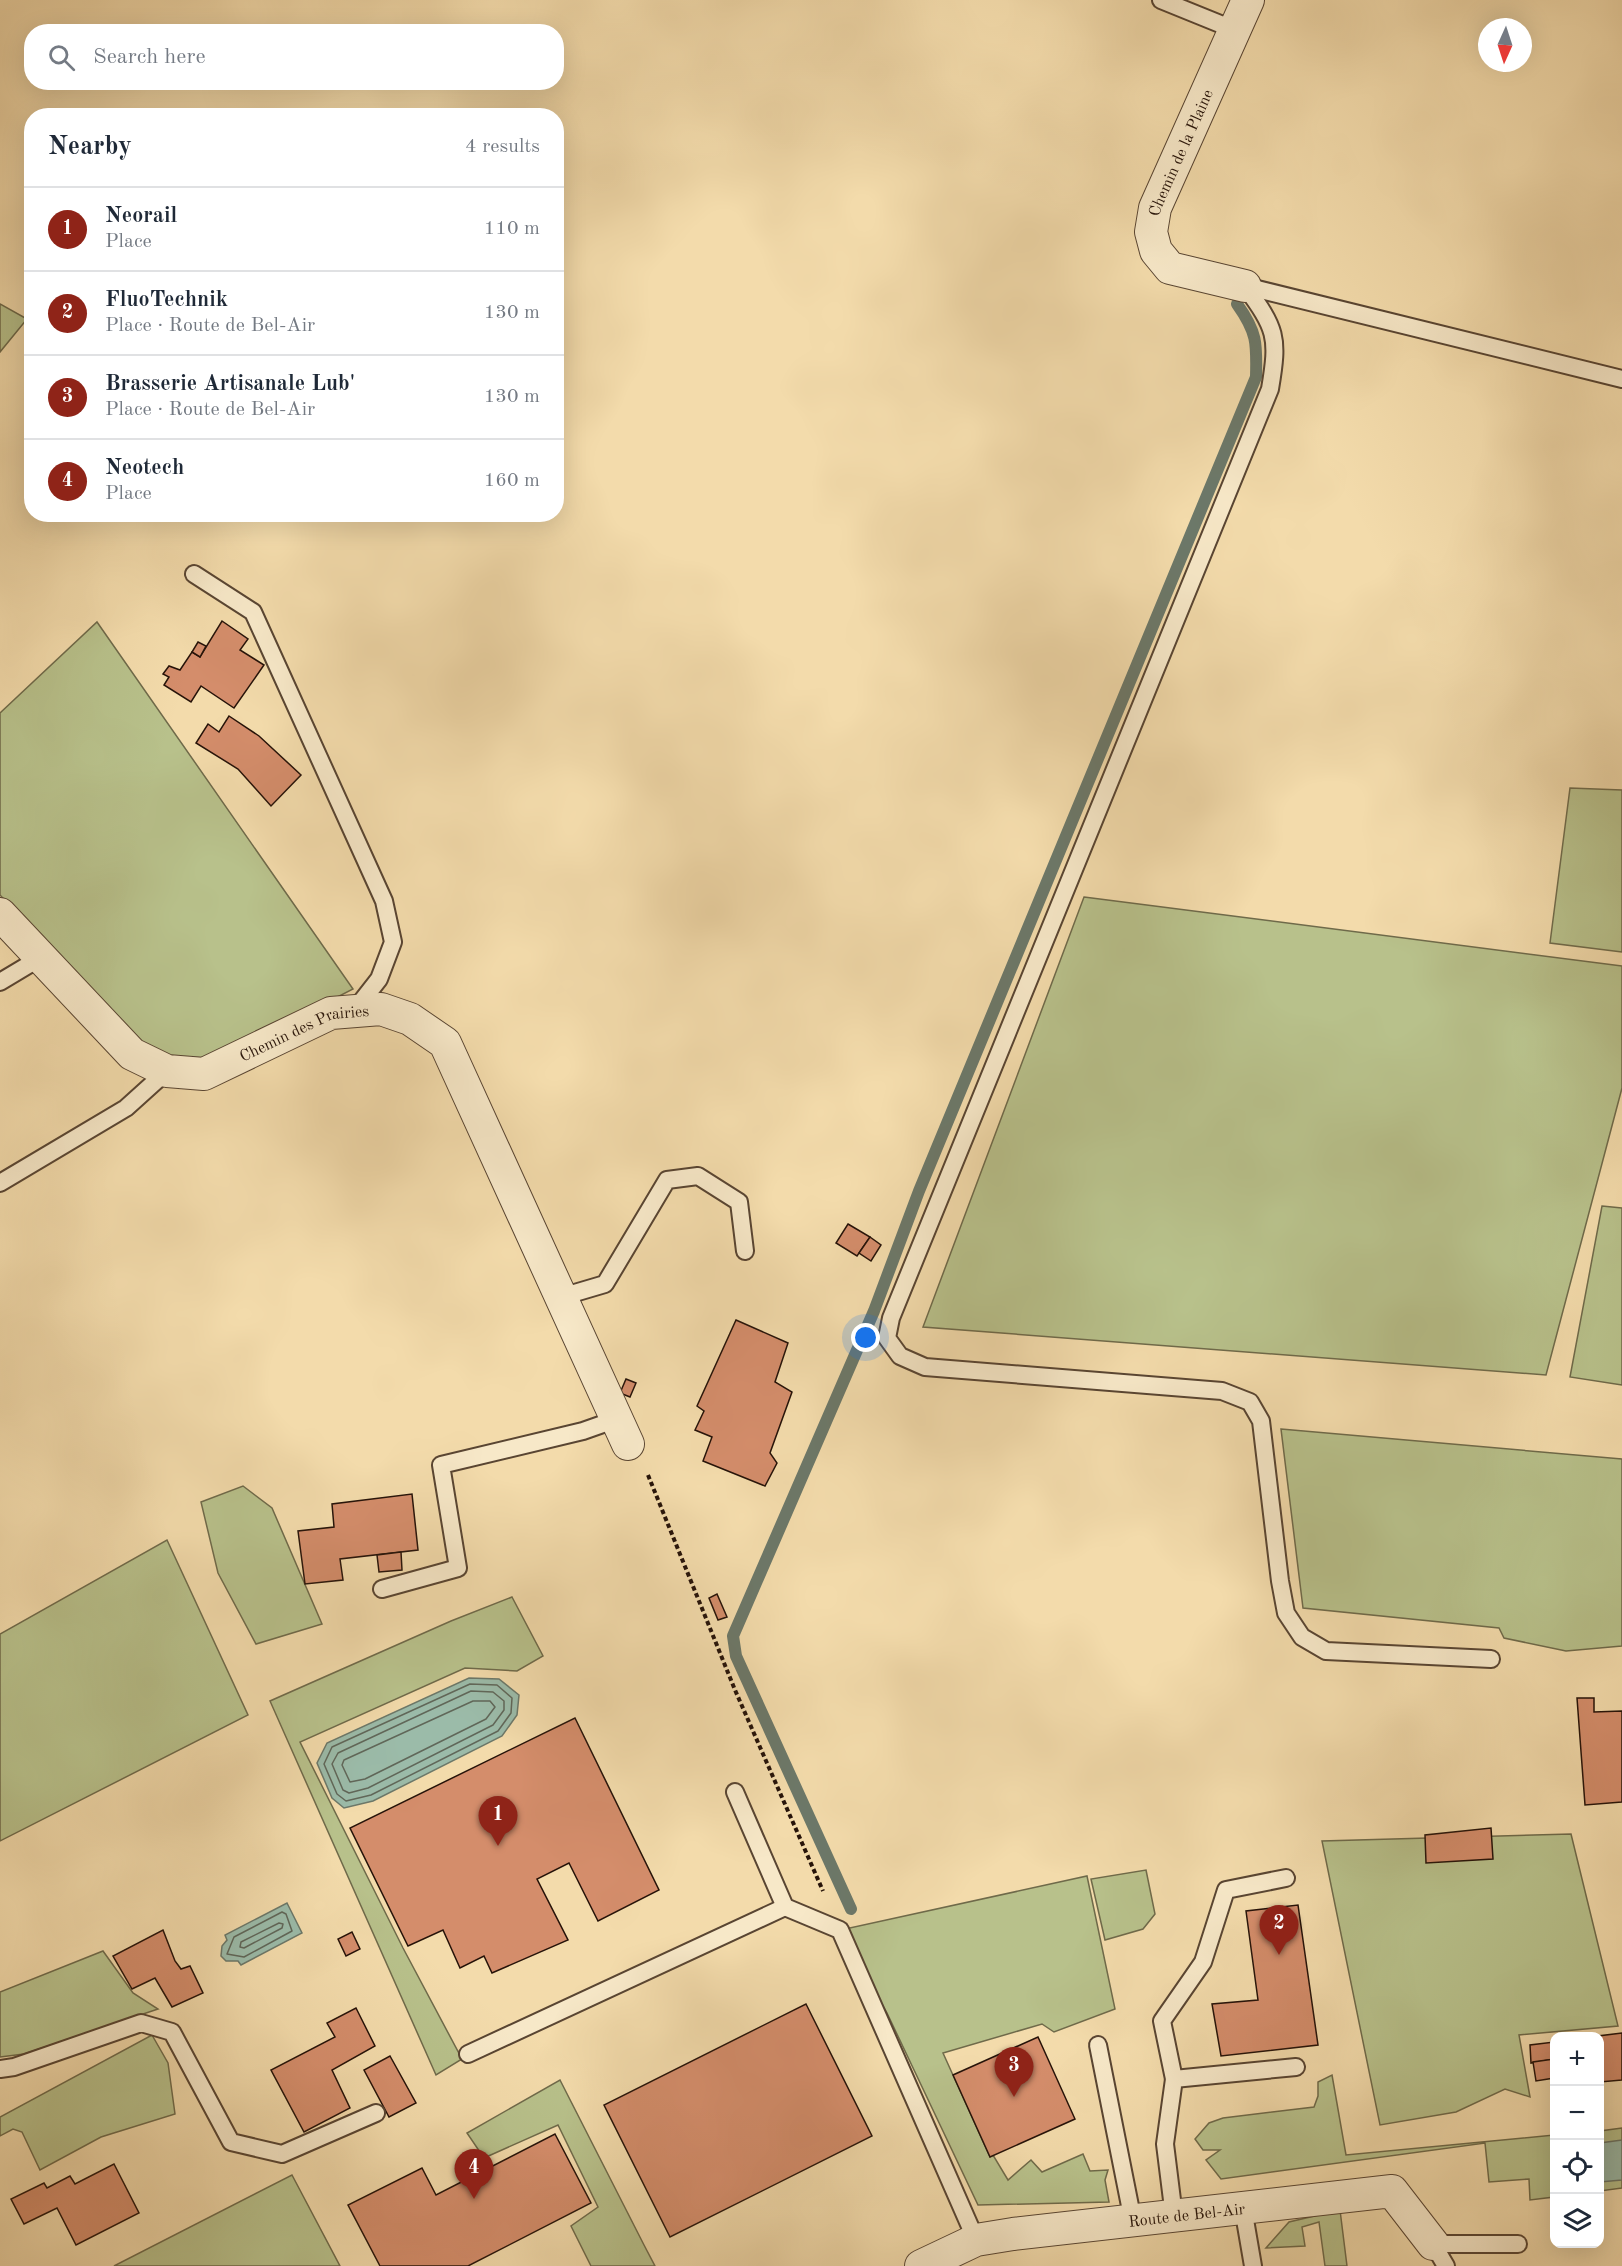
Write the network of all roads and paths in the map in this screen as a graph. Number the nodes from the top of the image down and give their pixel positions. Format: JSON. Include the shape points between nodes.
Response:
{"nodes":[{"id":1,"x":1161,"y":0,"type":"edge"},
{"id":2,"x":1248,"y":0,"type":"edge"},
{"id":3,"x":1235,"y":30,"type":"junction"},
{"id":4,"x":1245,"y":286,"type":"junction"},
{"id":5,"x":1622,"y":379,"type":"edge"},
{"id":6,"x":194,"y":574,"type":"dead end"},
{"id":7,"x":0,"y":914,"type":"edge"},
{"id":8,"x":40,"y":958,"type":"junction"},
{"id":9,"x":0,"y":982,"type":"edge"},
{"id":10,"x":354,"y":1011,"type":"junction"},
{"id":11,"x":167,"y":1071,"type":"junction"},
{"id":12,"x":0,"y":1183,"type":"edge"},
{"id":13,"x":745,"y":1251,"type":"dead end"},
{"id":14,"x":561,"y":1298,"type":"junction"},
{"id":15,"x":623,"y":1431,"type":"junction"},
{"id":16,"x":382,"y":1589,"type":"dead end"},
{"id":17,"x":1491,"y":1659,"type":"dead end"},
{"id":18,"x":735,"y":1792,"type":"dead end"},
{"id":19,"x":1286,"y":1878,"type":"dead end"},
{"id":20,"x":785,"y":1907,"type":"junction"},
{"id":21,"x":840,"y":1930,"type":"junction"},
{"id":22,"x":1098,"y":2044,"type":"dead end"},
{"id":23,"x":468,"y":2054,"type":"dead end"},
{"id":24,"x":1296,"y":2067,"type":"dead end"},
{"id":25,"x":0,"y":2069,"type":"edge"},
{"id":26,"x":1174,"y":2079,"type":"junction"},
{"id":27,"x":376,"y":2113,"type":"dead end"},
{"id":28,"x":1243,"y":2208,"type":"junction"},
{"id":29,"x":1174,"y":2216,"type":"junction"},
{"id":30,"x":1133,"y":2221,"type":"junction"},
{"id":31,"x":976,"y":2240,"type":"junction"},
{"id":32,"x":1518,"y":2244,"type":"dead end"},
{"id":33,"x":1439,"y":2255,"type":"edge"},
{"id":34,"x":921,"y":2266,"type":"edge"},
{"id":35,"x":1253,"y":2266,"type":"edge"}],
"edges":[{"from":1,"to":3,"type":"lane"},
{"from":2,"to":3,"type":"street","name":"Chemin de la Plaine"},
{"from":3,"to":4,"type":"street","name":"Chemin de la Plaine","via":[[1155,208],[1151,232],[1156,250],[1170,268]]},
{"from":4,"to":5,"type":"lane"},
{"from":4,"to":17,"type":"lane","via":[[1269,319],[1277,351],[1270,389],[891,1318],[887,1338],[900,1356],[925,1367],[1222,1391],[1250,1402],[1261,1421],[1287,1613],[1302,1637],[1326,1651]]},
{"from":6,"to":10,"type":"lane","via":[[253,612],[384,901],[393,942],[379,979]]},
{"from":7,"to":8,"type":"street","name":"Chemin des Prairies"},
{"from":8,"to":9,"type":"lane"},
{"from":8,"to":11,"type":"street","name":"Chemin des Prairies","via":[[132,1054]]},
{"from":10,"to":11,"type":"street","name":"Chemin des Prairies","via":[[331,1013],[204,1074]]},
{"from":10,"to":14,"type":"street","name":"Chemin des Prairies","via":[[381,1009],[410,1019],[445,1043]]},
{"from":11,"to":12,"type":"lane","via":[[126,1108]]},
{"from":13,"to":14,"type":"lane","via":[[739,1202],[698,1176],[667,1180],[605,1284]]},
{"from":14,"to":15,"type":"street","name":"Chemin des Prairies"},
{"from":15,"to":16,"type":"lane","via":[[584,1431],[441,1465],[458,1568]]},
{"from":15,"to":21,"type":"path","via":[[650,1478],[735,1690]]},
{"from":18,"to":20,"type":"lane"},
{"from":19,"to":26,"type":"lane","via":[[1226,1890],[1203,1962],[1162,2021]]},
{"from":20,"to":21,"type":"lane"},
{"from":20,"to":23,"type":"lane"},
{"from":21,"to":31,"type":"lane"},
{"from":22,"to":30,"type":"lane"},
{"from":24,"to":26,"type":"lane"},
{"from":25,"to":27,"type":"lane","via":[[141,2023],[172,2032],[231,2142],[282,2154]]},
{"from":26,"to":29,"type":"lane","via":[[1166,2144]]},
{"from":28,"to":29,"type":"street","name":"Route de Bel-Air"},
{"from":28,"to":33,"type":"street","name":"Route de Bel-Air","via":[[1392,2191]]},
{"from":28,"to":35,"type":"lane"},
{"from":29,"to":30,"type":"street","name":"Route de Bel-Air"},
{"from":30,"to":31,"type":"street","name":"Route de Bel-Air"},
{"from":31,"to":34,"type":"street","name":"Route de Bel-Air"},
{"from":32,"to":33,"type":"lane"}]}
